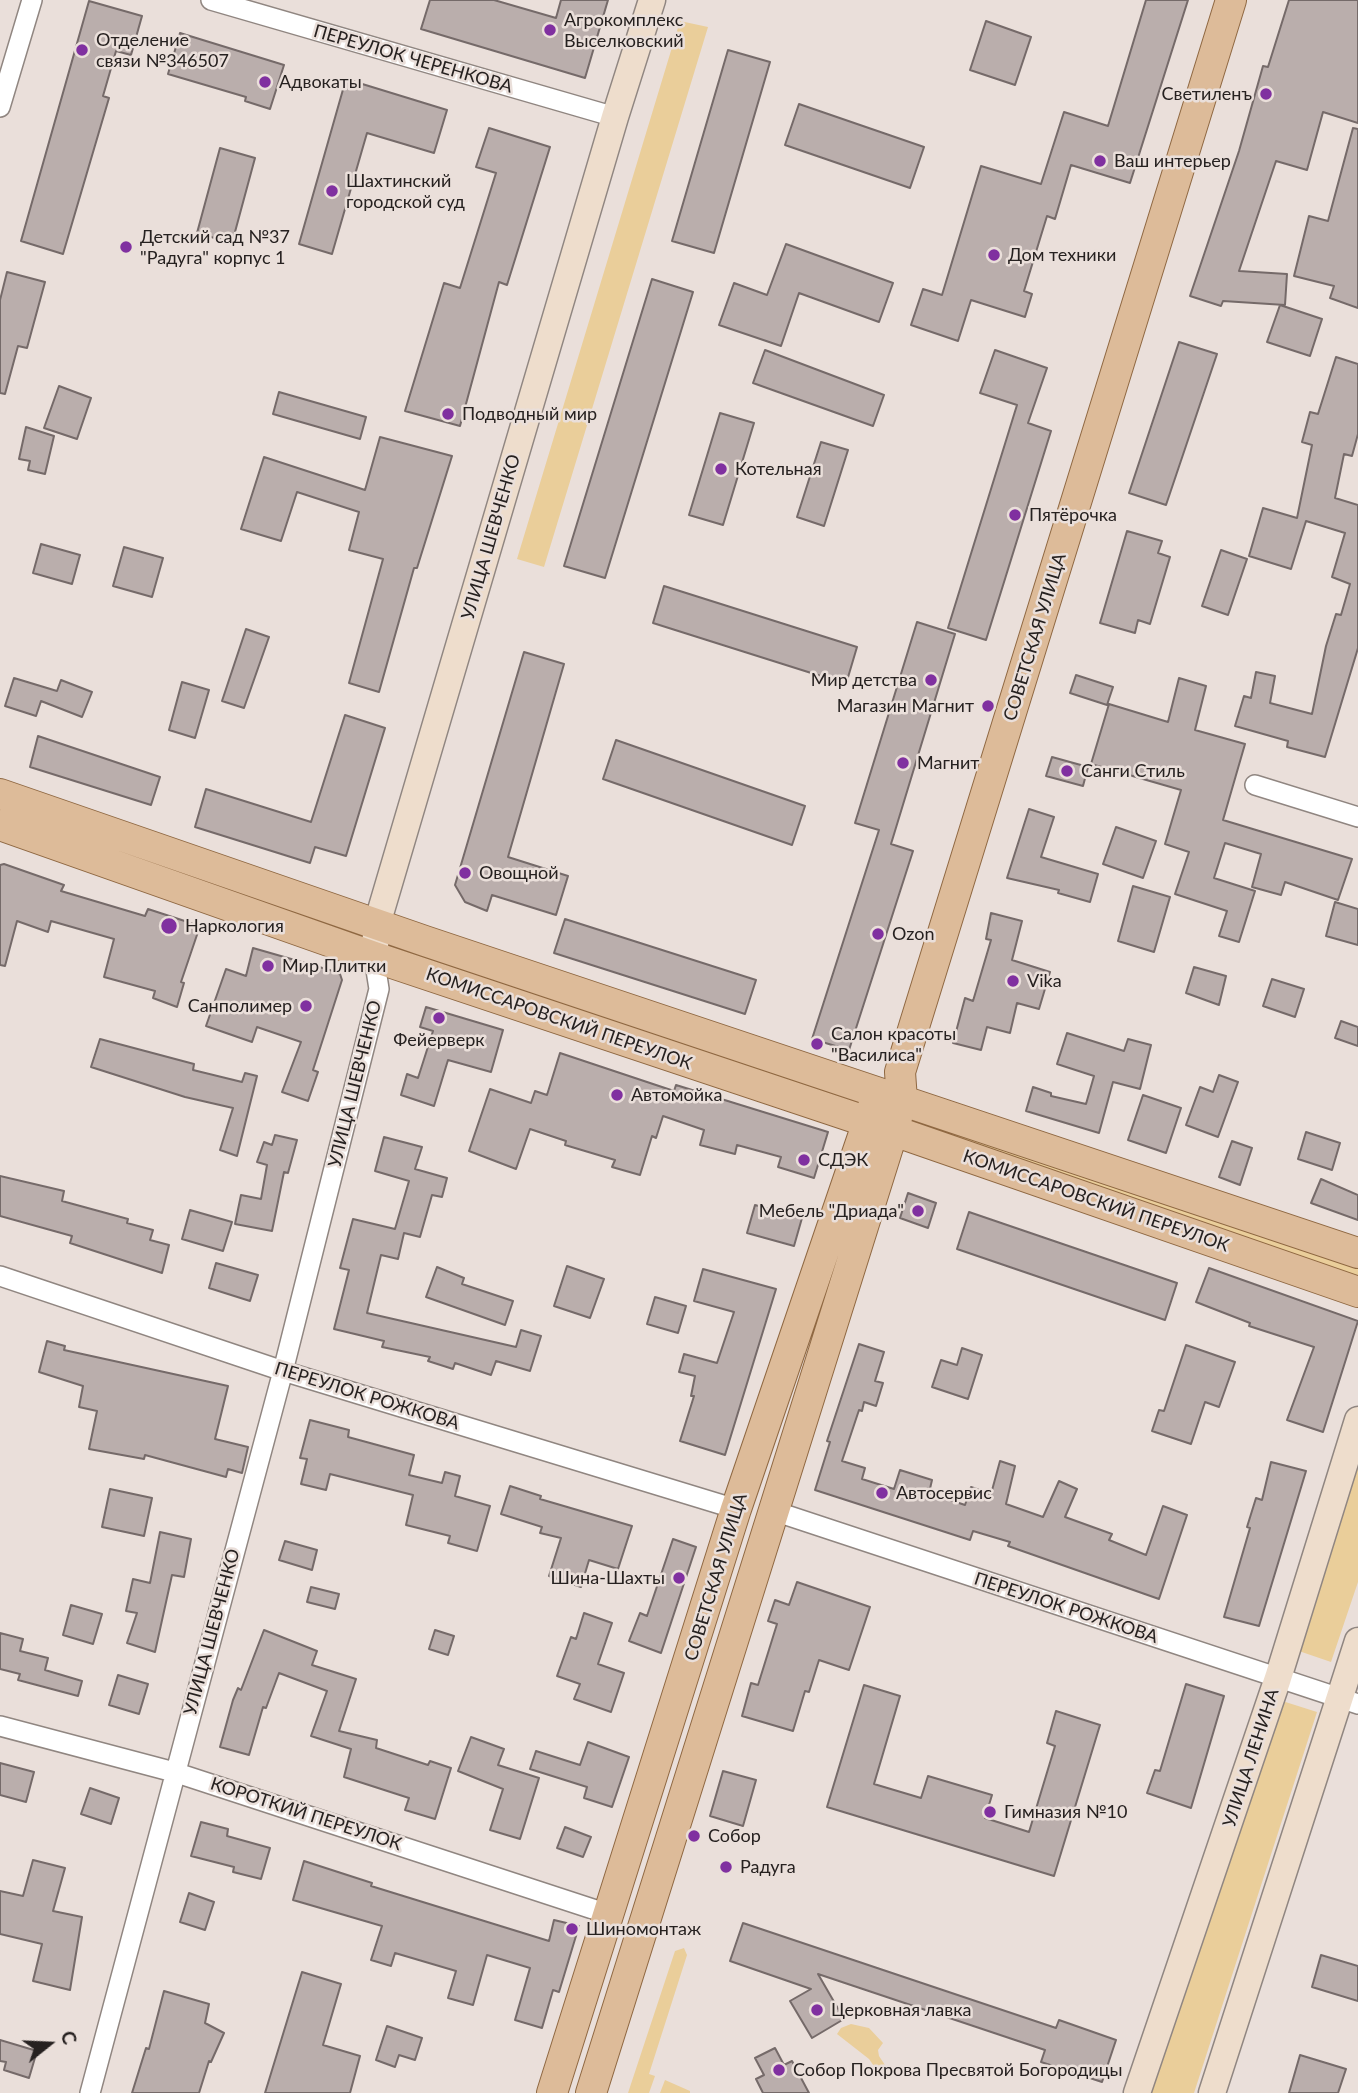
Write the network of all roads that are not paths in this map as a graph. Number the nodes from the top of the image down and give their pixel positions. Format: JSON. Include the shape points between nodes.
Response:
{"nodes":[{"id":1,"x":32,"y":0,"type":"edge"},
{"id":2,"x":211,"y":0,"type":"edge"},
{"id":3,"x":652,"y":0,"type":"edge"},
{"id":4,"x":1231,"y":0,"type":"edge"},
{"id":5,"x":0,"y":107,"type":"edge"},
{"id":6,"x":615,"y":117,"type":"junction"},
{"id":7,"x":1255,"y":785,"type":"dead end"},
{"id":8,"x":0,"y":794,"type":"edge"},
{"id":9,"x":1358,"y":817,"type":"edge"},
{"id":10,"x":0,"y":825,"type":"edge"},
{"id":11,"x":377,"y":924,"type":"junction"},
{"id":12,"x":374,"y":957,"type":"junction"},
{"id":13,"x":893,"y":1089,"type":"junction"},
{"id":14,"x":881,"y":1126,"type":"junction"},
{"id":15,"x":1358,"y":1253,"type":"edge"},
{"id":16,"x":0,"y":1276,"type":"edge"},
{"id":17,"x":1358,"y":1292,"type":"edge"},
{"id":18,"x":283,"y":1371,"type":"junction"},
{"id":19,"x":1358,"y":1420,"type":"edge"},
{"id":20,"x":737,"y":1509,"type":"junction"},
{"id":21,"x":774,"y":1511,"type":"junction"},
{"id":22,"x":1358,"y":1641,"type":"edge"},
{"id":23,"x":1278,"y":1678,"type":"junction"},
{"id":24,"x":1349,"y":1700,"type":"edge"},
{"id":25,"x":0,"y":1726,"type":"edge"},
{"id":26,"x":174,"y":1772,"type":"junction"},
{"id":27,"x":608,"y":1914,"type":"junction"},
{"id":28,"x":90,"y":2093,"type":"edge"},
{"id":29,"x":552,"y":2093,"type":"edge"},
{"id":30,"x":591,"y":2093,"type":"edge"},
{"id":31,"x":1137,"y":2093,"type":"edge"},
{"id":32,"x":1212,"y":2093,"type":"edge"}],
"edges":[{"from":1,"to":5,"type":"street"},
{"from":2,"to":6,"type":"street","name":"ПЕРЕУЛОК ЧЕРЕНКОВА"},
{"from":3,"to":6,"type":"main road","name":"УЛИЦА ШЕВЧЕНКО"},
{"from":4,"to":13,"type":"main road","name":"СОВЕТСКАЯ УЛИЦА"},
{"from":6,"to":11,"type":"main road","name":"УЛИЦА ШЕВЧЕНКО"},
{"from":7,"to":9,"type":"street"},
{"from":8,"to":11,"type":"main road","name":"КОМИССАРОВСКИЙ ПЕРЕУЛОК"},
{"from":10,"to":12,"type":"main road","name":"КОМИССАРОВСКИЙ ПЕРЕУЛОК"},
{"from":11,"to":12,"type":"main road","name":"УЛИЦА ШЕВЧЕНКО"},
{"from":11,"to":13,"type":"main road","name":"КОМИССАРОВСКИЙ ПЕРЕУЛОК"},
{"from":12,"to":14,"type":"main road","name":"КОМИССАРОВСКИЙ ПЕРЕУЛОК"},
{"from":12,"to":18,"type":"street","name":"УЛИЦА ШЕВЧЕНКО","via":[[379,989]]},
{"from":13,"to":14,"type":"main road","name":"СОВЕТСКАЯ УЛИЦА"},
{"from":13,"to":15,"type":"main road","name":"КОМИССАРОВСКИЙ ПЕРЕУЛОК"},
{"from":14,"to":17,"type":"main road","name":"КОМИССАРОВСКИЙ ПЕРЕУЛОК"},
{"from":14,"to":20,"type":"main road","name":"СОВЕТСКАЯ УЛИЦА"},
{"from":14,"to":21,"type":"main road","name":"СОВЕТСКАЯ УЛИЦА"},
{"from":16,"to":18,"type":"street","name":"ПЕРЕУЛОК РОЖКОВА"},
{"from":18,"to":20,"type":"street","name":"ПЕРЕУЛОК РОЖКОВА"},
{"from":18,"to":26,"type":"street","name":"УЛИЦА ШЕВЧЕНКО"},
{"from":19,"to":23,"type":"main road","name":"УЛИЦА ЛЕНИНА"},
{"from":20,"to":27,"type":"main road","name":"СОВЕТСКАЯ УЛИЦА"},
{"from":21,"to":23,"type":"street","name":"ПЕРЕУЛОК РОЖКОВА"},
{"from":21,"to":30,"type":"main road","name":"СОВЕТСКАЯ УЛИЦА"},
{"from":22,"to":24,"type":"main road"},
{"from":23,"to":24,"type":"street","name":"ПЕРЕУЛОК РОЖКОВА"},
{"from":23,"to":31,"type":"main road","name":"УЛИЦА ЛЕНИНА"},
{"from":24,"to":32,"type":"main road"},
{"from":25,"to":26,"type":"street","name":"КОРОТКИЙ ПЕРЕУЛОК"},
{"from":26,"to":27,"type":"street","name":"КОРОТКИЙ ПЕРЕУЛОК"},
{"from":26,"to":28,"type":"street","name":"УЛИЦА ШЕВЧЕНКО"},
{"from":27,"to":29,"type":"main road","name":"СОВЕТСКАЯ УЛИЦА"}]}
